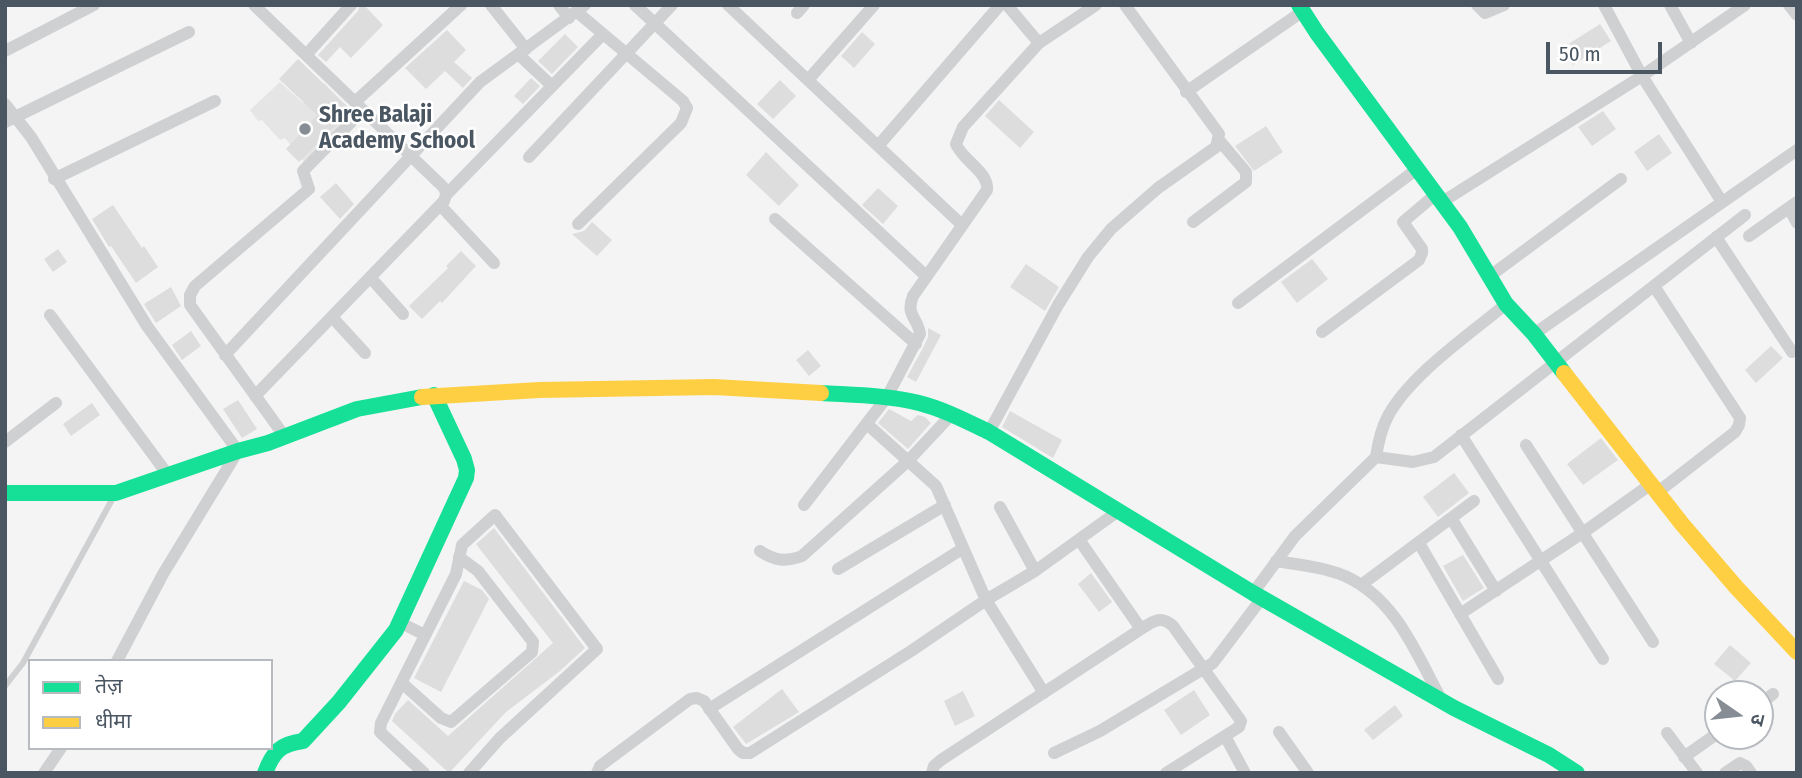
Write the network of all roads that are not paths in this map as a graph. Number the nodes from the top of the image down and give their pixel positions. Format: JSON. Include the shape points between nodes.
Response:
{"nodes":[{"id":1,"x":94,"y":5,"type":"edge"},
{"id":2,"x":254,"y":5,"type":"edge"},
{"id":3,"x":277,"y":5,"type":"edge"},
{"id":4,"x":351,"y":5,"type":"edge"},
{"id":5,"x":461,"y":5,"type":"edge"},
{"id":6,"x":491,"y":5,"type":"edge"},
{"id":7,"x":559,"y":5,"type":"edge"},
{"id":8,"x":635,"y":5,"type":"edge"},
{"id":9,"x":672,"y":5,"type":"edge"},
{"id":10,"x":874,"y":5,"type":"edge"},
{"id":11,"x":1000,"y":5,"type":"edge"},
{"id":12,"x":1007,"y":5,"type":"edge"},
{"id":13,"x":1096,"y":5,"type":"edge"},
{"id":14,"x":1125,"y":5,"type":"edge"},
{"id":15,"x":1477,"y":5,"type":"edge"},
{"id":16,"x":1504,"y":5,"type":"edge"},
{"id":17,"x":1604,"y":5,"type":"edge"},
{"id":18,"x":1670,"y":5,"type":"edge"},
{"id":19,"x":1745,"y":5,"type":"edge"},
{"id":20,"x":1789,"y":5,"type":"edge"},
{"id":21,"x":735,"y":7,"type":"edge"},
{"id":22,"x":1301,"y":8,"type":"edge"},
{"id":23,"x":1730,"y":10,"type":"edge"},
{"id":24,"x":577,"y":12,"type":"edge"},
{"id":25,"x":1797,"y":15,"type":"edge"},
{"id":26,"x":265,"y":16,"type":"junction"},
{"id":27,"x":656,"y":23,"type":"junction"},
{"id":28,"x":189,"y":32,"type":"dead end"},
{"id":29,"x":602,"y":35,"type":"junction"},
{"id":30,"x":1039,"y":43,"type":"junction"},
{"id":31,"x":1690,"y":43,"type":"junction"},
{"id":32,"x":5,"y":51,"type":"edge"},
{"id":33,"x":522,"y":52,"type":"junction"},
{"id":34,"x":627,"y":54,"type":"junction"},
{"id":35,"x":306,"y":55,"type":"junction"},
{"id":36,"x":1642,"y":76,"type":"junction"},
{"id":37,"x":808,"y":80,"type":"junction"},
{"id":38,"x":552,"y":86,"type":"junction"},
{"id":39,"x":1186,"y":92,"type":"junction"},
{"id":40,"x":215,"y":101,"type":"dead end"},
{"id":41,"x":5,"y":104,"type":"edge"},
{"id":42,"x":359,"y":106,"type":"junction"},
{"id":43,"x":10,"y":119,"type":"edge"},
{"id":44,"x":1219,"y":140,"type":"junction"},
{"id":45,"x":878,"y":146,"type":"junction"},
{"id":46,"x":1797,"y":150,"type":"edge"},
{"id":47,"x":410,"y":156,"type":"junction"},
{"id":48,"x":530,"y":156,"type":"dead end"},
{"id":49,"x":1417,"y":169,"type":"junction"},
{"id":50,"x":1621,"y":178,"type":"dead end"},
{"id":51,"x":54,"y":179,"type":"junction"},
{"id":52,"x":1439,"y":198,"type":"junction"},
{"id":53,"x":443,"y":200,"type":"junction"},
{"id":54,"x":1722,"y":202,"type":"junction"},
{"id":55,"x":1793,"y":205,"type":"edge"},
{"id":56,"x":1745,"y":215,"type":"dead end"},
{"id":57,"x":775,"y":219,"type":"dead end"},
{"id":58,"x":1193,"y":222,"type":"dead end"},
{"id":59,"x":1797,"y":223,"type":"edge"},
{"id":60,"x":578,"y":224,"type":"dead end"},
{"id":61,"x":962,"y":225,"type":"junction"},
{"id":62,"x":1749,"y":236,"type":"dead end"},
{"id":63,"x":1716,"y":237,"type":"junction"},
{"id":64,"x":494,"y":263,"type":"dead end"},
{"id":65,"x":925,"y":275,"type":"junction"},
{"id":66,"x":1490,"y":276,"type":"junction"},
{"id":67,"x":370,"y":277,"type":"junction"},
{"id":68,"x":1654,"y":286,"type":"junction"},
{"id":69,"x":1238,"y":303,"type":"dead end"},
{"id":70,"x":1506,"y":304,"type":"junction"},
{"id":71,"x":403,"y":314,"type":"dead end"},
{"id":72,"x":50,"y":315,"type":"dead end"},
{"id":73,"x":332,"y":317,"type":"junction"},
{"id":74,"x":1322,"y":332,"type":"dead end"},
{"id":75,"x":1534,"y":334,"type":"junction"},
{"id":76,"x":916,"y":344,"type":"junction"},
{"id":77,"x":1792,"y":352,"type":"dead end"},
{"id":78,"x":365,"y":353,"type":"dead end"},
{"id":79,"x":225,"y":355,"type":"junction"},
{"id":80,"x":1555,"y":364,"type":"junction"},
{"id":81,"x":434,"y":395,"type":"junction"},
{"id":82,"x":255,"y":396,"type":"junction"},
{"id":83,"x":887,"y":397,"type":"junction"},
{"id":84,"x":56,"y":403,"type":"dead end"},
{"id":85,"x":952,"y":414,"type":"junction"},
{"id":86,"x":867,"y":424,"type":"junction"},
{"id":87,"x":989,"y":432,"type":"junction"},
{"id":88,"x":1461,"y":435,"type":"junction"},
{"id":89,"x":285,"y":437,"type":"junction"},
{"id":90,"x":5,"y":442,"type":"edge"},
{"id":91,"x":1526,"y":445,"type":"dead end"},
{"id":92,"x":238,"y":451,"type":"junction"},
{"id":93,"x":1376,"y":457,"type":"junction"},
{"id":94,"x":908,"y":461,"type":"junction"},
{"id":95,"x":168,"y":475,"type":"junction"},
{"id":96,"x":1655,"y":488,"type":"junction"},
{"id":97,"x":5,"y":493,"type":"edge"},
{"id":98,"x":116,"y":493,"type":"junction"},
{"id":99,"x":1474,"y":501,"type":"dead end"},
{"id":100,"x":804,"y":505,"type":"dead end"},
{"id":101,"x":945,"y":505,"type":"junction"},
{"id":102,"x":1000,"y":507,"type":"dead end"},
{"id":103,"x":1116,"y":512,"type":"junction"},
{"id":104,"x":1451,"y":518,"type":"junction"},
{"id":105,"x":1584,"y":533,"type":"junction"},
{"id":106,"x":1080,"y":541,"type":"junction"},
{"id":107,"x":1419,"y":542,"type":"junction"},
{"id":108,"x":962,"y":549,"type":"junction"},
{"id":109,"x":760,"y":551,"type":"dead end"},
{"id":110,"x":459,"y":557,"type":"junction"},
{"id":111,"x":1276,"y":561,"type":"junction"},
{"id":112,"x":1541,"y":561,"type":"junction"},
{"id":113,"x":838,"y":569,"type":"dead end"},
{"id":114,"x":1035,"y":571,"type":"junction"},
{"id":115,"x":1362,"y":585,"type":"junction"},
{"id":116,"x":1496,"y":591,"type":"junction"},
{"id":117,"x":1257,"y":596,"type":"junction"},
{"id":118,"x":986,"y":600,"type":"junction"},
{"id":119,"x":1460,"y":614,"type":"junction"},
{"id":120,"x":399,"y":622,"type":"junction"},
{"id":121,"x":1141,"y":629,"type":"junction"},
{"id":122,"x":425,"y":635,"type":"junction"},
{"id":123,"x":1653,"y":642,"type":"dead end"},
{"id":124,"x":1797,"y":652,"type":"edge"},
{"id":125,"x":118,"y":659,"type":"edge"},
{"id":126,"x":1602,"y":659,"type":"dead end"},
{"id":127,"x":1203,"y":668,"type":"junction"},
{"id":128,"x":1498,"y":679,"type":"dead end"},
{"id":129,"x":401,"y":682,"type":"junction"},
{"id":130,"x":5,"y":686,"type":"edge"},
{"id":131,"x":1044,"y":693,"type":"junction"},
{"id":132,"x":1442,"y":701,"type":"junction"},
{"id":133,"x":709,"y":709,"type":"junction"},
{"id":134,"x":1279,"y":732,"type":"dead end"},
{"id":135,"x":1667,"y":733,"type":"dead end"},
{"id":136,"x":1225,"y":736,"type":"junction"},
{"id":137,"x":1704,"y":743,"type":"edge"},
{"id":138,"x":60,"y":750,"type":"edge"},
{"id":139,"x":1055,"y":752,"type":"dead end"},
{"id":140,"x":1684,"y":757,"type":"junction"},
{"id":141,"x":1565,"y":770,"type":"edge"},
{"id":142,"x":44,"y":773,"type":"edge"},
{"id":143,"x":265,"y":773,"type":"edge"},
{"id":144,"x":424,"y":773,"type":"edge"},
{"id":145,"x":469,"y":773,"type":"edge"},
{"id":146,"x":597,"y":773,"type":"edge"},
{"id":147,"x":932,"y":773,"type":"edge"},
{"id":148,"x":1166,"y":773,"type":"edge"},
{"id":149,"x":1245,"y":773,"type":"edge"},
{"id":150,"x":1308,"y":773,"type":"edge"},
{"id":151,"x":1697,"y":773,"type":"edge"},
{"id":152,"x":1726,"y":773,"type":"edge"},
{"id":153,"x":1751,"y":773,"type":"edge"}],
"edges":[{"from":1,"to":32,"type":"street"},
{"from":2,"to":26,"type":"street"},
{"from":3,"to":26,"type":"street"},
{"from":4,"to":35,"type":"street"},
{"from":5,"to":42,"type":"street"},
{"from":6,"to":33,"type":"street"},
{"from":7,"to":24,"type":"street"},
{"from":8,"to":27,"type":"street"},
{"from":9,"to":27,"type":"street"},
{"from":10,"to":37,"type":"street"},
{"from":11,"to":45,"type":"street"},
{"from":12,"to":30,"type":"street"},
{"from":13,"to":30,"type":"street"},
{"from":14,"to":39,"type":"street"},
{"from":15,"to":16,"type":"street","via":[[1485,13]]},
{"from":17,"to":36,"type":"street"},
{"from":18,"to":31,"type":"street"},
{"from":19,"to":23,"type":"street"},
{"from":20,"to":25,"type":"street"},
{"from":21,"to":37,"type":"street"},
{"from":22,"to":39,"type":"street"},
{"from":22,"to":49,"type":"street"},
{"from":23,"to":31,"type":"street"},
{"from":24,"to":29,"type":"street"},
{"from":24,"to":33,"type":"street"},
{"from":26,"to":35,"type":"street"},
{"from":27,"to":34,"type":"street"},
{"from":27,"to":65,"type":"street"},
{"from":28,"to":43,"type":"street"},
{"from":29,"to":34,"type":"street"},
{"from":29,"to":38,"type":"street"},
{"from":30,"to":61,"type":"street","via":[[958,136],[959,150],[988,185]]},
{"from":31,"to":36,"type":"street"},
{"from":33,"to":38,"type":"street"},
{"from":33,"to":47,"type":"street","via":[[480,82]]},
{"from":34,"to":48,"type":"street"},
{"from":34,"to":60,"type":"street","via":[[683,102],[686,115]]},
{"from":35,"to":42,"type":"street"},
{"from":36,"to":52,"type":"street"},
{"from":36,"to":54,"type":"street"},
{"from":37,"to":45,"type":"street"},
{"from":38,"to":53,"type":"street"},
{"from":39,"to":44,"type":"street"},
{"from":40,"to":51,"type":"street"},
{"from":41,"to":43,"type":"street"},
{"from":42,"to":47,"type":"street"},
{"from":42,"to":79,"type":"street","via":[[303,171],[309,189],[190,295],[190,305]]},
{"from":43,"to":51,"type":"street","via":[[31,137]]},
{"from":44,"to":58,"type":"street","via":[[1246,172],[1246,182]]},
{"from":44,"to":87,"type":"street","via":[[1216,147],[1158,188],[1087,257]]},
{"from":45,"to":61,"type":"street"},
{"from":46,"to":54,"type":"street"},
{"from":47,"to":53,"type":"street","via":[[445,188]]},
{"from":47,"to":79,"type":"street"},
{"from":49,"to":52,"type":"street"},
{"from":49,"to":69,"type":"street"},
{"from":50,"to":66,"type":"street"},
{"from":51,"to":92,"type":"street","via":[[147,326]]},
{"from":52,"to":66,"type":"street"},
{"from":52,"to":74,"type":"street","via":[[1403,222],[1422,249],[1419,260]]},
{"from":53,"to":64,"type":"street"},
{"from":53,"to":67,"type":"street"},
{"from":54,"to":75,"type":"street"},
{"from":55,"to":59,"type":"street"},
{"from":55,"to":62,"type":"street"},
{"from":56,"to":63,"type":"street"},
{"from":57,"to":76,"type":"street"},
{"from":61,"to":65,"type":"street"},
{"from":63,"to":68,"type":"street"},
{"from":63,"to":77,"type":"street"},
{"from":65,"to":76,"type":"street","via":[[909,306],[919,327]]},
{"from":66,"to":70,"type":"street"},
{"from":67,"to":71,"type":"street"},
{"from":67,"to":73,"type":"street"},
{"from":68,"to":80,"type":"street"},
{"from":68,"to":96,"type":"street","via":[[1740,418],[1735,432]]},
{"from":70,"to":75,"type":"street"},
{"from":70,"to":93,"type":"street","via":[[1403,394],[1388,416]]},
{"from":72,"to":95,"type":"street"},
{"from":73,"to":78,"type":"street"},
{"from":73,"to":82,"type":"street"},
{"from":75,"to":80,"type":"street"},
{"from":76,"to":83,"type":"street"},
{"from":79,"to":82,"type":"street"},
{"from":80,"to":88,"type":"street"},
{"from":80,"to":96,"type":"street"},
{"from":81,"to":83,"type":"street","via":[[714,387]]},
{"from":81,"to":89,"type":"street","via":[[358,410]]},
{"from":81,"to":120,"type":"street","via":[[467,470],[466,478]]},
{"from":82,"to":89,"type":"street"},
{"from":83,"to":85,"type":"street"},
{"from":83,"to":86,"type":"street"},
{"from":84,"to":90,"type":"street"},
{"from":85,"to":87,"type":"street"},
{"from":85,"to":94,"type":"street"},
{"from":86,"to":94,"type":"street"},
{"from":86,"to":100,"type":"street"},
{"from":87,"to":103,"type":"street"},
{"from":88,"to":93,"type":"street","via":[[1424,461]]},
{"from":88,"to":112,"type":"street"},
{"from":89,"to":92,"type":"street"},
{"from":91,"to":105,"type":"street"},
{"from":92,"to":95,"type":"street"},
{"from":92,"to":125,"type":"street","via":[[163,574]]},
{"from":93,"to":111,"type":"street","via":[[1295,536]]},
{"from":94,"to":101,"type":"street","via":[[936,486]]},
{"from":94,"to":109,"type":"street","via":[[802,556],[788,561],[771,559]]},
{"from":95,"to":98,"type":"street"},
{"from":96,"to":105,"type":"street"},
{"from":96,"to":124,"type":"street","via":[[1735,587]]},
{"from":97,"to":98,"type":"street"},
{"from":98,"to":130,"type":"lane","via":[[23,663]]},
{"from":99,"to":104,"type":"street"},
{"from":101,"to":108,"type":"street"},
{"from":101,"to":113,"type":"street"},
{"from":102,"to":114,"type":"street"},
{"from":103,"to":106,"type":"street"},
{"from":103,"to":117,"type":"street"},
{"from":104,"to":107,"type":"street"},
{"from":104,"to":116,"type":"street"},
{"from":105,"to":112,"type":"street"},
{"from":105,"to":123,"type":"street"},
{"from":106,"to":114,"type":"street"},
{"from":106,"to":121,"type":"street"},
{"from":107,"to":115,"type":"street"},
{"from":107,"to":119,"type":"street"},
{"from":108,"to":118,"type":"street"},
{"from":108,"to":133,"type":"street"},
{"from":110,"to":122,"type":"street","via":[[456,574]]},
{"from":110,"to":129,"type":"street","via":[[478,571],[533,642],[532,652],[451,722]]},
{"from":110,"to":145,"type":"street","via":[[461,545],[495,515],[597,649],[500,738]]},
{"from":111,"to":115,"type":"street","via":[[1315,567]]},
{"from":111,"to":117,"type":"street"},
{"from":112,"to":116,"type":"street"},
{"from":112,"to":126,"type":"street"},
{"from":114,"to":118,"type":"street"},
{"from":115,"to":132,"type":"street","via":[[1383,601],[1401,625]]},
{"from":116,"to":119,"type":"street"},
{"from":117,"to":127,"type":"street","via":[[1228,645]]},
{"from":117,"to":132,"type":"street"},
{"from":118,"to":131,"type":"street"},
{"from":118,"to":133,"type":"street","via":[[750,753],[738,749]]},
{"from":119,"to":128,"type":"street"},
{"from":120,"to":122,"type":"street"},
{"from":120,"to":143,"type":"street","via":[[339,702],[303,741],[287,743],[273,753]]},
{"from":121,"to":127,"type":"street","via":[[1157,619],[1167,621]]},
{"from":121,"to":131,"type":"street"},
{"from":122,"to":129,"type":"street"},
{"from":127,"to":136,"type":"street","via":[[1241,721]]},
{"from":127,"to":139,"type":"street","via":[[1100,731]]},
{"from":129,"to":144,"type":"street","via":[[380,732]]},
{"from":131,"to":147,"type":"street","via":[[941,760]]},
{"from":132,"to":141,"type":"street"},
{"from":133,"to":146,"type":"street","via":[[704,701],[690,699],[600,766]]},
{"from":134,"to":150,"type":"street"},
{"from":135,"to":140,"type":"street"},
{"from":136,"to":148,"type":"street"},
{"from":136,"to":149,"type":"street"},
{"from":137,"to":140,"type":"street"},
{"from":138,"to":142,"type":"street"},
{"from":140,"to":151,"type":"street"},
{"from":152,"to":153,"type":"street","via":[[1740,763]]}]}
